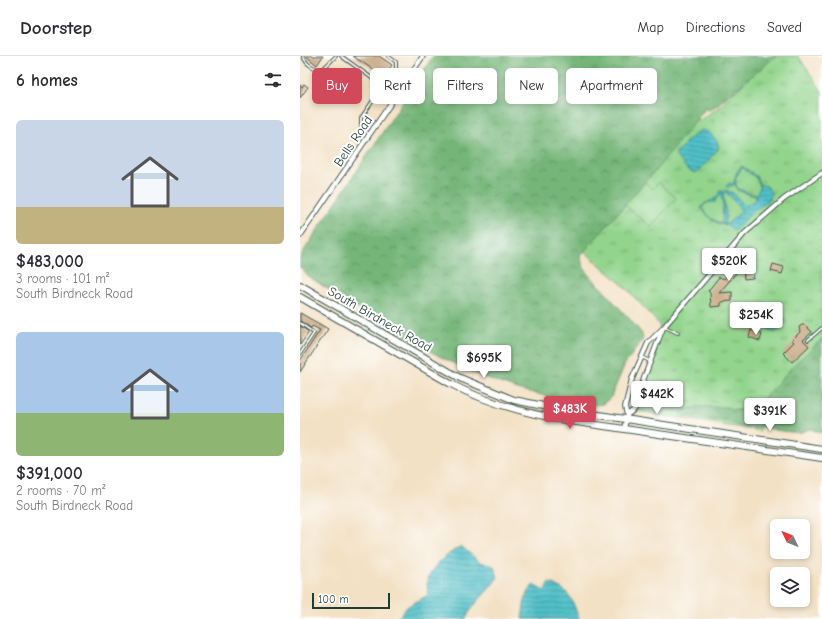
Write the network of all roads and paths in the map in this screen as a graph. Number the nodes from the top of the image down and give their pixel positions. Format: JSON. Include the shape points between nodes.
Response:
{"nodes":[{"id":1,"x":303,"y":56,"type":"edge"},
{"id":2,"x":336,"y":56,"type":"edge"},
{"id":3,"x":341,"y":56,"type":"edge"},
{"id":4,"x":388,"y":56,"type":"edge"},
{"id":5,"x":423,"y":56,"type":"edge"},
{"id":6,"x":396,"y":68,"type":"edge"},
{"id":7,"x":415,"y":68,"type":"edge"},
{"id":8,"x":370,"y":77,"type":"edge"},
{"id":9,"x":371,"y":104,"type":"edge"},
{"id":10,"x":391,"y":104,"type":"edge"},
{"id":11,"x":370,"y":134,"type":"junction"},
{"id":12,"x":822,"y":173,"type":"edge"},
{"id":13,"x":300,"y":236,"type":"edge"},
{"id":14,"x":300,"y":285,"type":"edge"},
{"id":15,"x":300,"y":297,"type":"edge"},
{"id":16,"x":300,"y":323,"type":"edge"},
{"id":17,"x":663,"y":327,"type":"junction"},
{"id":18,"x":822,"y":328,"type":"edge"},
{"id":19,"x":678,"y":333,"type":"dead end"},
{"id":20,"x":808,"y":340,"type":"dead end"},
{"id":21,"x":300,"y":354,"type":"edge"},
{"id":22,"x":640,"y":356,"type":"junction"},
{"id":23,"x":651,"y":362,"type":"junction"},
{"id":24,"x":626,"y":417,"type":"junction"},
{"id":25,"x":624,"y":429,"type":"junction"},
{"id":26,"x":822,"y":449,"type":"edge"},
{"id":27,"x":822,"y":458,"type":"edge"}],
"edges":[{"from":1,"to":2,"type":"lane","via":[[313,68],[322,70]]},
{"from":3,"to":8,"type":"lane"},
{"from":4,"to":6,"type":"lane","via":[[396,62]]},
{"from":5,"to":7,"type":"street","name":"Bells Road"},
{"from":9,"to":11,"type":"lane","via":[[361,118],[361,127]]},
{"from":10,"to":11,"type":"street","name":"Bells Road"},
{"from":11,"to":13,"type":"street","name":"Bells Road"},
{"from":12,"to":17,"type":"street","via":[[784,199],[745,233]]},
{"from":14,"to":24,"type":"main road","name":"South Birdneck Road","via":[[478,387],[532,404]]},
{"from":15,"to":25,"type":"main road","name":"South Birdneck Road","via":[[451,384],[486,400],[535,415]]},
{"from":16,"to":21,"type":"lane","via":[[314,333]]},
{"from":17,"to":19,"type":"lane"},
{"from":17,"to":22,"type":"street"},
{"from":17,"to":23,"type":"street"},
{"from":18,"to":20,"type":"lane"},
{"from":22,"to":23,"type":"lane"},
{"from":22,"to":24,"type":"street","via":[[625,407]]},
{"from":23,"to":24,"type":"street","via":[[635,409]]},
{"from":24,"to":25,"type":"street"},
{"from":24,"to":26,"type":"main road","name":"South Birdneck Road"},
{"from":25,"to":27,"type":"main road","name":"South Birdneck Road"}]}
